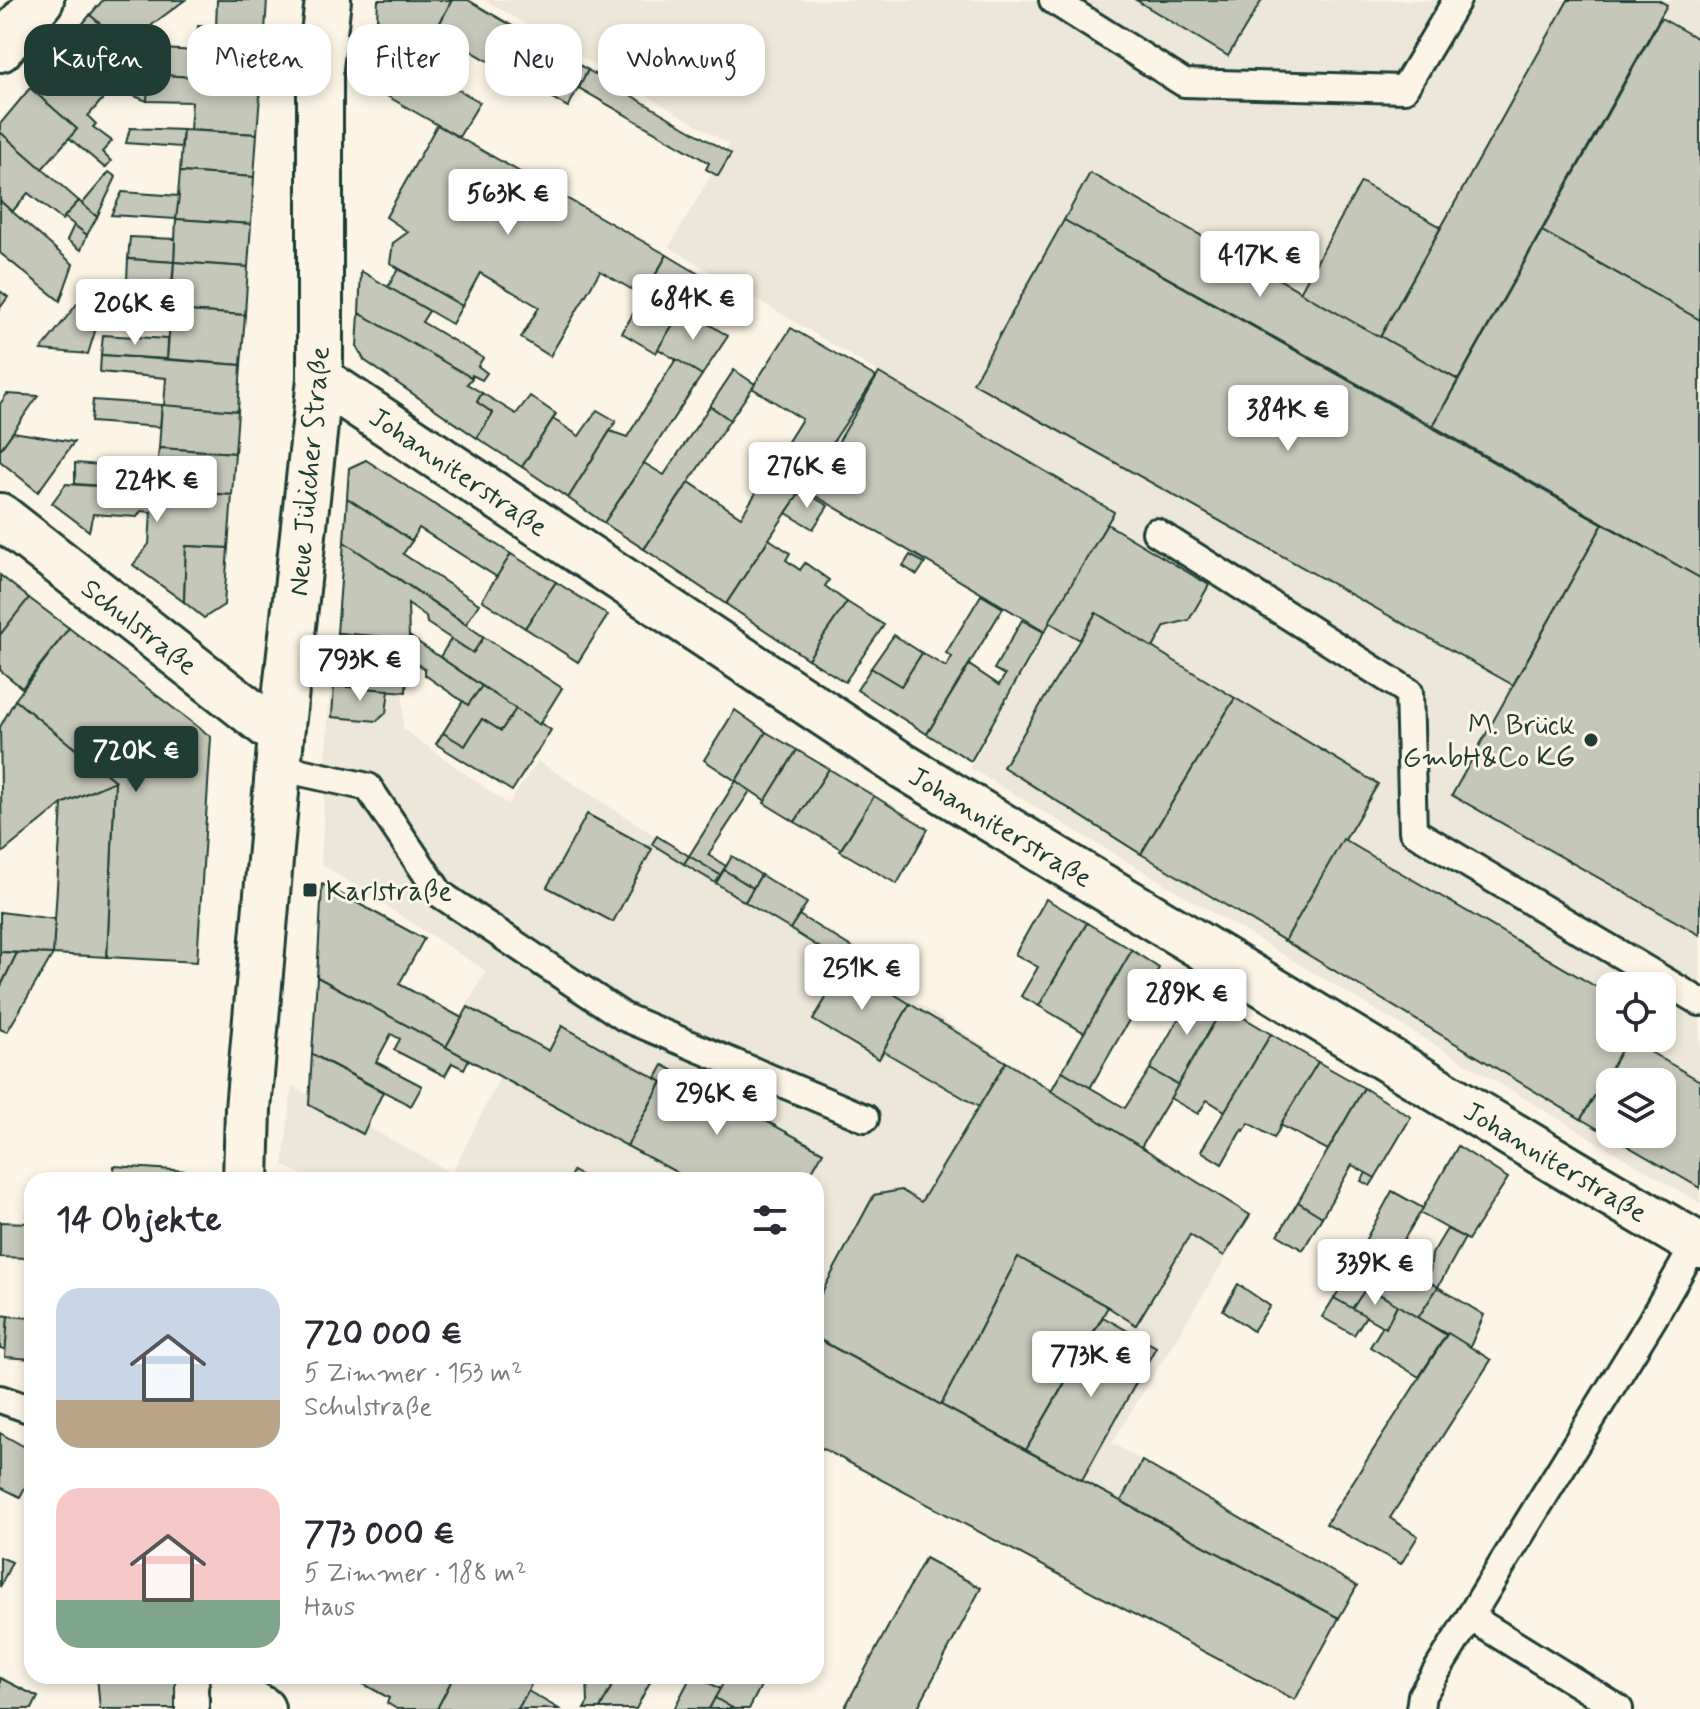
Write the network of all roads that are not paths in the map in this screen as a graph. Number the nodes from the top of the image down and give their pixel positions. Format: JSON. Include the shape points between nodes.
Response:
{"nodes":[{"id":1,"x":41,"y":0,"type":"edge"},
{"id":2,"x":328,"y":0,"type":"edge"},
{"id":3,"x":1053,"y":0,"type":"edge"},
{"id":4,"x":1457,"y":0,"type":"edge"},
{"id":5,"x":0,"y":49,"type":"edge"},
{"id":6,"x":320,"y":379,"type":"junction"},
{"id":7,"x":0,"y":516,"type":"edge"},
{"id":8,"x":1156,"y":532,"type":"dead end"},
{"id":9,"x":279,"y":751,"type":"junction"},
{"id":10,"x":1700,"y":1002,"type":"edge"},
{"id":11,"x":865,"y":1118,"type":"dead end"},
{"id":12,"x":246,"y":1172,"type":"edge"},
{"id":13,"x":1698,"y":1244,"type":"edge"},
{"id":14,"x":0,"y":1399,"type":"edge"},
{"id":15,"x":24,"y":1407,"type":"edge"},
{"id":16,"x":1470,"y":1617,"type":"junction"},
{"id":17,"x":1420,"y":1709,"type":"edge"},
{"id":18,"x":1619,"y":1709,"type":"edge"}],
"edges":[{"from":1,"to":5,"type":"street"},
{"from":2,"to":6,"type":"street","name":"Neue Jülicher Straße","via":[[320,67]]},
{"from":3,"to":4,"type":"lane","via":[[1184,83],[1404,89]]},
{"from":6,"to":9,"type":"street","name":"Neue Jülicher Straße"},
{"from":6,"to":13,"type":"street","name":"Johanniterstraße","via":[[903,766]]},
{"from":7,"to":9,"type":"street","name":"Schulstraße"},
{"from":8,"to":10,"type":"lane","via":[[1409,692],[1413,831]]},
{"from":9,"to":11,"type":"lane","via":[[368,787],[440,894],[624,1017]]},
{"from":9,"to":12,"type":"street","name":"Neue Jülicher Straße"},
{"from":13,"to":16,"type":"lane"},
{"from":14,"to":15,"type":"lane"},
{"from":16,"to":17,"type":"lane","via":[[1422,1695]]},
{"from":16,"to":18,"type":"lane"}]}
